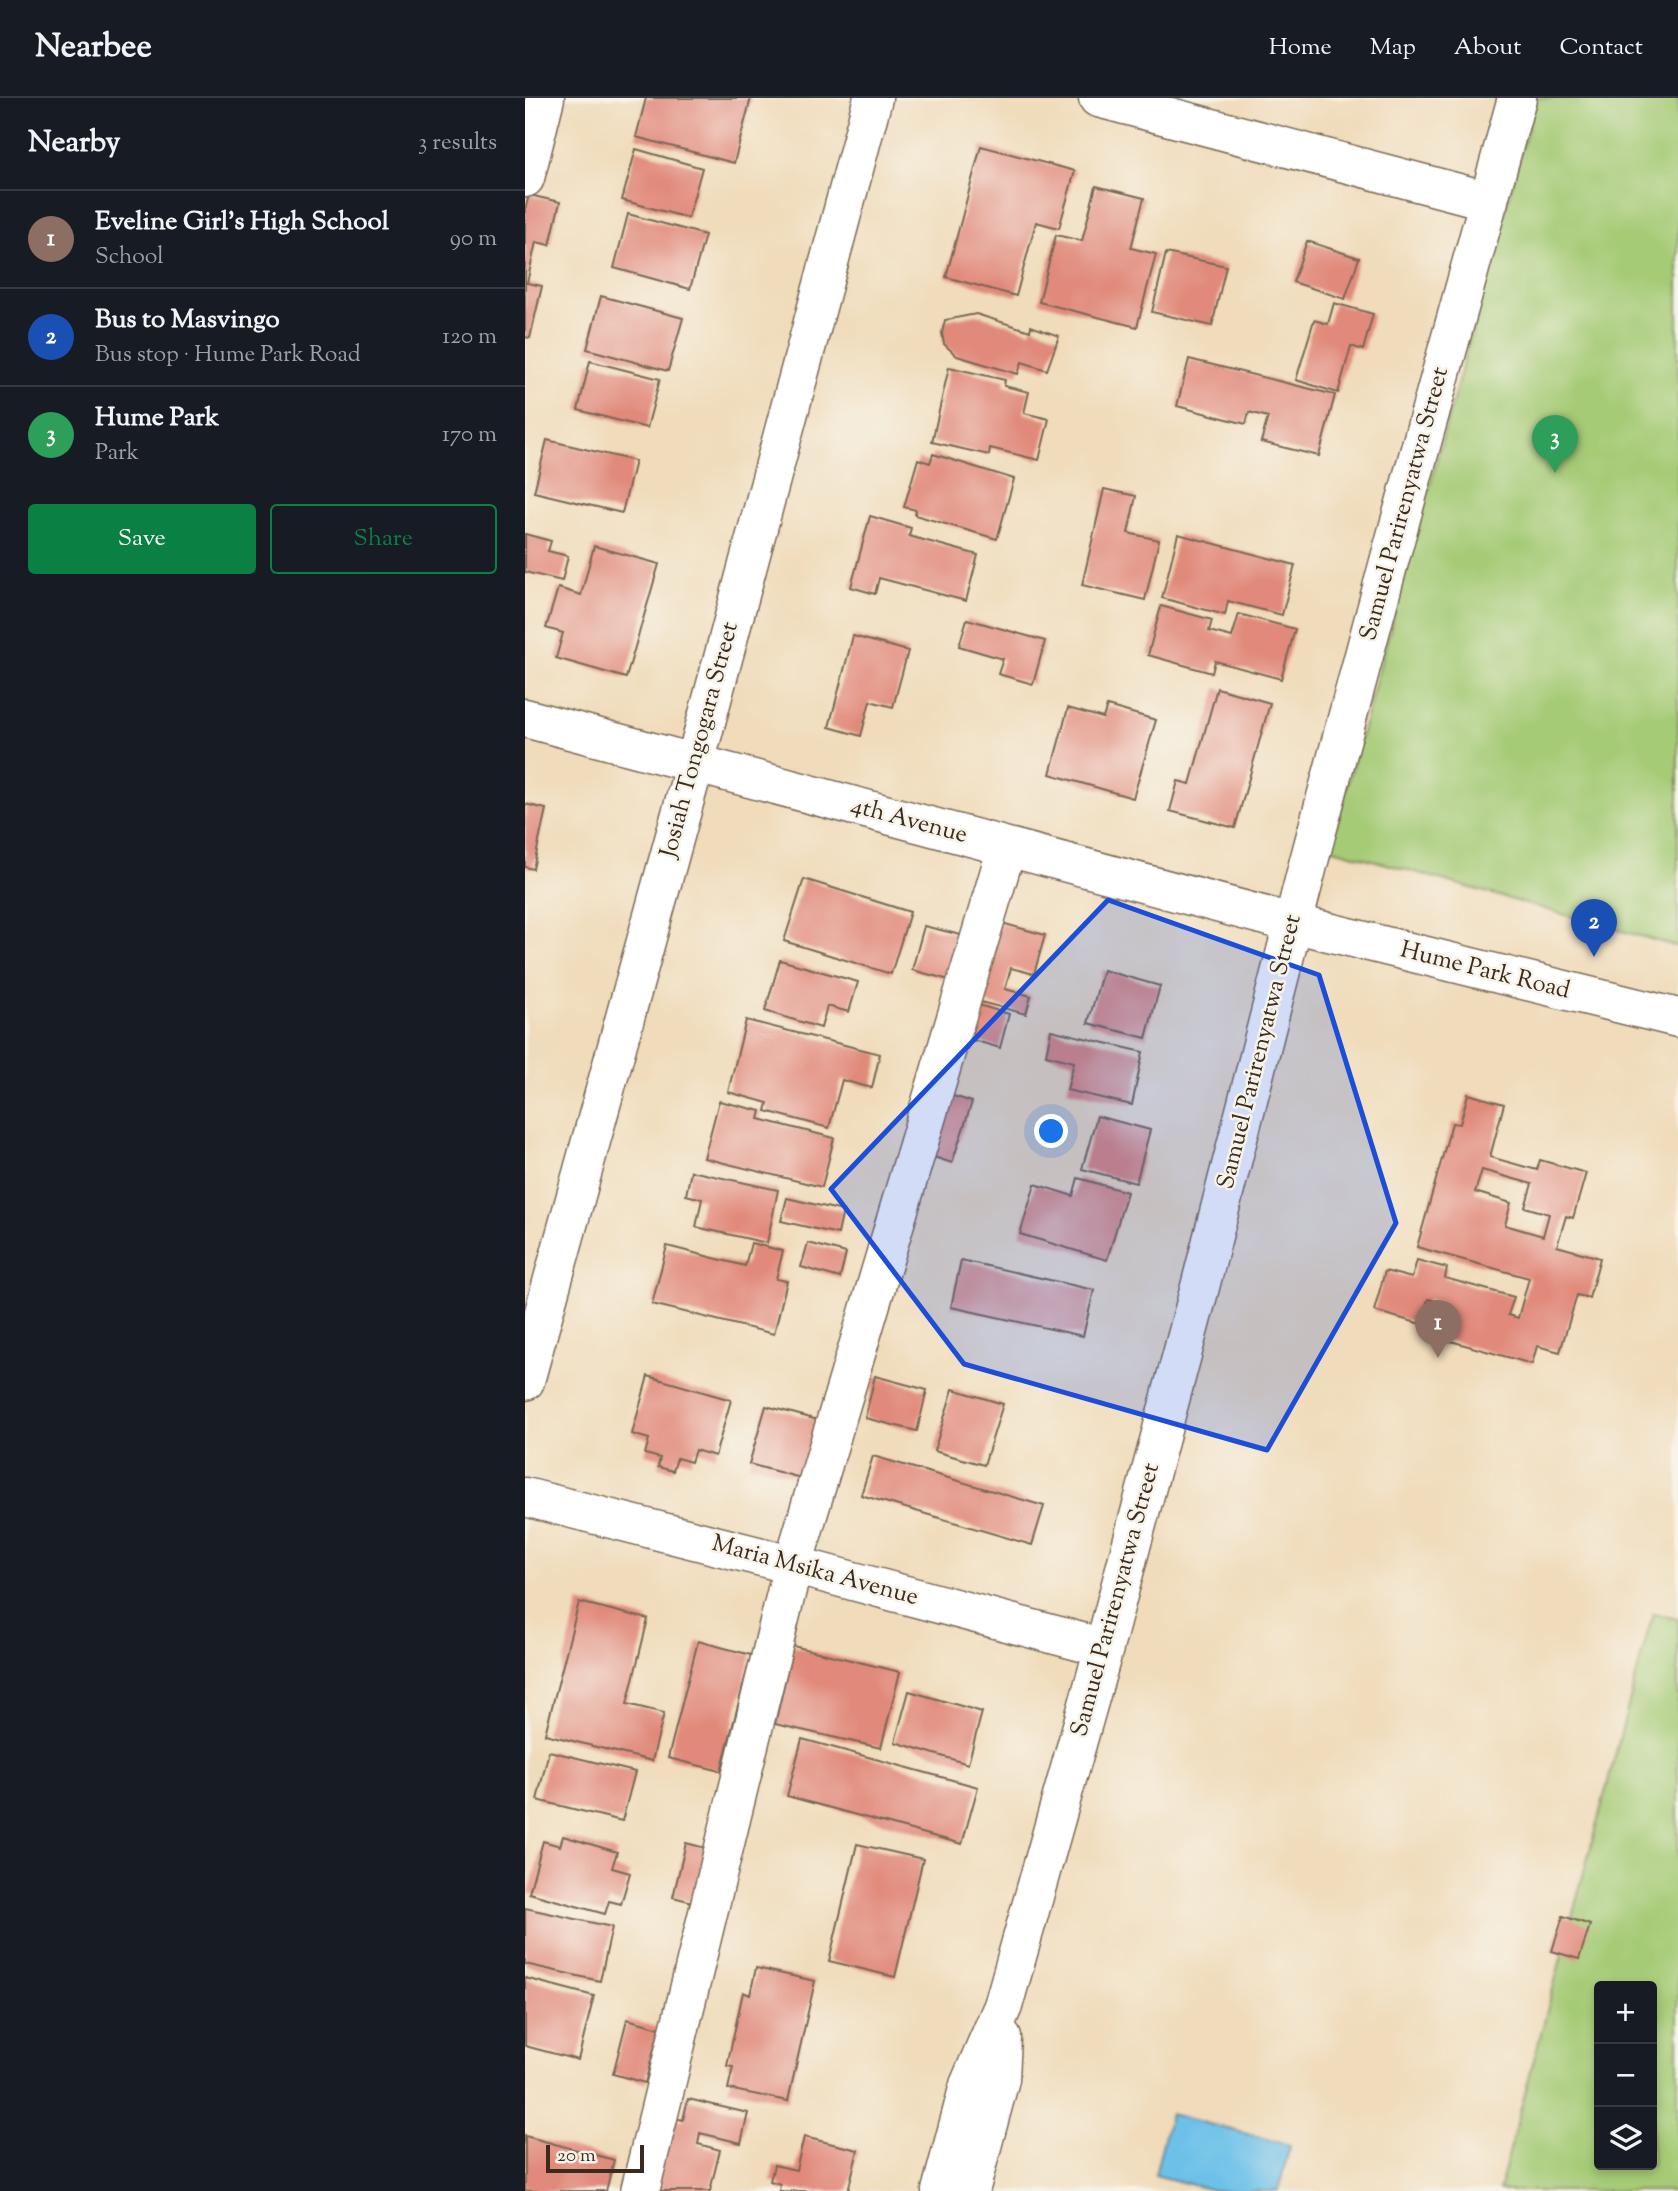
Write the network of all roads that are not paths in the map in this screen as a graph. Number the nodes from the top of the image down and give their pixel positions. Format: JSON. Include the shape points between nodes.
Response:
{"nodes":[{"id":1,"x":545,"y":98,"type":"edge"},
{"id":2,"x":873,"y":98,"type":"edge"},
{"id":3,"x":1098,"y":98,"type":"edge"},
{"id":4,"x":1517,"y":98,"type":"edge"},
{"id":5,"x":1193,"y":110,"type":"edge"},
{"id":6,"x":525,"y":178,"type":"edge"},
{"id":7,"x":1489,"y":201,"type":"junction"},
{"id":8,"x":525,"y":718,"type":"edge"},
{"id":9,"x":695,"y":763,"type":"junction"},
{"id":10,"x":1007,"y":847,"type":"junction"},
{"id":11,"x":1292,"y":923,"type":"junction"},
{"id":12,"x":1678,"y":1018,"type":"edge"},
{"id":13,"x":525,"y":1381,"type":"edge"},
{"id":14,"x":525,"y":1497,"type":"edge"},
{"id":15,"x":793,"y":1565,"type":"junction"},
{"id":16,"x":1104,"y":1648,"type":"junction"},
{"id":17,"x":1003,"y":2006,"type":"junction"},
{"id":18,"x":640,"y":2191,"type":"edge"},
{"id":19,"x":941,"y":2191,"type":"edge"},
{"id":20,"x":971,"y":2191,"type":"edge"}],
"edges":[{"from":1,"to":6,"type":"street"},
{"from":2,"to":9,"type":"street","name":"Josiah Tongogara Street"},
{"from":3,"to":5,"type":"street"},
{"from":4,"to":7,"type":"street","name":"Samuel Parirenyatwa Street"},
{"from":5,"to":7,"type":"street"},
{"from":7,"to":11,"type":"street","name":"Samuel Parirenyatwa Street"},
{"from":8,"to":9,"type":"street","name":"4th Avenue"},
{"from":9,"to":10,"type":"street","name":"4th Avenue"},
{"from":9,"to":13,"type":"street","name":"Josiah Tongogara Street"},
{"from":10,"to":11,"type":"street","name":"4th Avenue"},
{"from":10,"to":15,"type":"street"},
{"from":11,"to":12,"type":"street","name":"Hume Park Road"},
{"from":11,"to":16,"type":"street","name":"Samuel Parirenyatwa Street"},
{"from":14,"to":15,"type":"street","name":"Maria Msika Avenue"},
{"from":15,"to":16,"type":"street","name":"Maria Msika Avenue"},
{"from":15,"to":18,"type":"street"},
{"from":16,"to":17,"type":"street","name":"Samuel Parirenyatwa Street"},
{"from":17,"to":19,"type":"street","name":"Samuel Parirenyatwa Street","via":[[969,2085]]},
{"from":17,"to":20,"type":"street","name":"Samuel Parirenyatwa Street","via":[[1000,2079]]}]}
